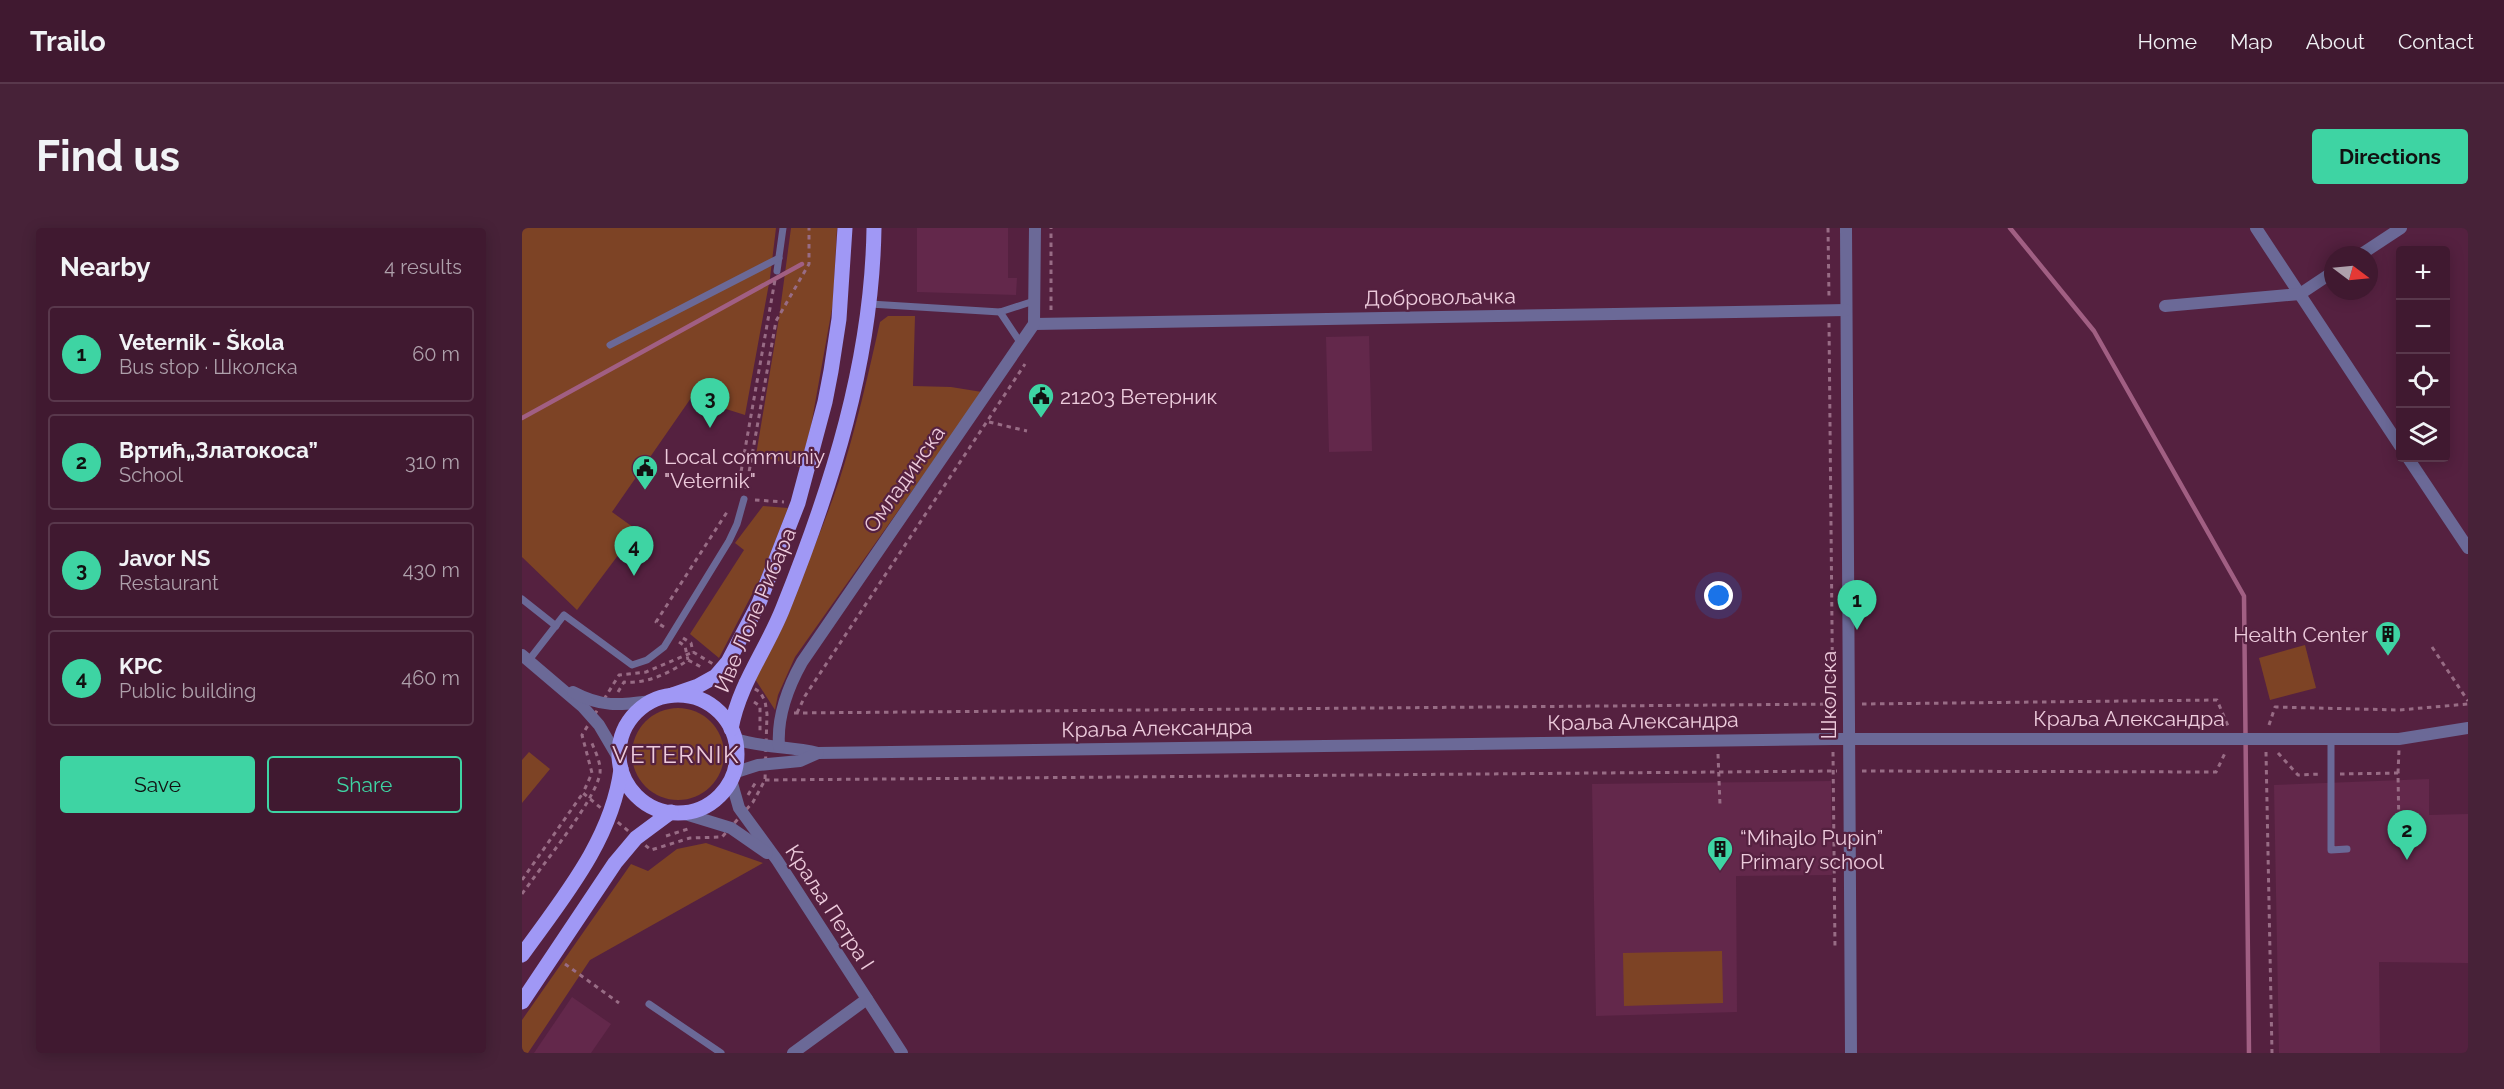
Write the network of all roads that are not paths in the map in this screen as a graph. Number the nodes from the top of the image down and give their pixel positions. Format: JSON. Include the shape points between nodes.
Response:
{"nodes":[{"id":1,"x":783,"y":228,"type":"edge"},
{"id":2,"x":845,"y":228,"type":"edge"},
{"id":3,"x":874,"y":228,"type":"edge"},
{"id":4,"x":1035,"y":228,"type":"edge"},
{"id":5,"x":1846,"y":228,"type":"edge"},
{"id":6,"x":2256,"y":228,"type":"edge"},
{"id":7,"x":2401,"y":228,"type":"edge"},
{"id":8,"x":2374,"y":246,"type":"edge"},
{"id":9,"x":779,"y":258,"type":"junction"},
{"id":10,"x":777,"y":271,"type":"dead end"},
{"id":11,"x":2324,"y":278,"type":"edge"},
{"id":12,"x":2300,"y":294,"type":"junction"},
{"id":13,"x":1034,"y":301,"type":"junction"},
{"id":14,"x":870,"y":304,"type":"junction"},
{"id":15,"x":2165,"y":306,"type":"dead end"},
{"id":16,"x":1846,"y":310,"type":"junction"},
{"id":17,"x":1000,"y":312,"type":"junction"},
{"id":18,"x":1034,"y":324,"type":"junction"},
{"id":19,"x":1020,"y":342,"type":"junction"},
{"id":20,"x":610,"y":345,"type":"dead end"},
{"id":21,"x":2396,"y":440,"type":"edge"},
{"id":22,"x":2411,"y":462,"type":"edge"},
{"id":23,"x":740,"y":498,"type":"road end"},
{"id":24,"x":2468,"y":548,"type":"edge"},
{"id":25,"x":522,"y":599,"type":"edge"},
{"id":26,"x":556,"y":626,"type":"junction"},
{"id":27,"x":525,"y":658,"type":"edge"},
{"id":28,"x":559,"y":684,"type":"junction"},
{"id":29,"x":672,"y":695,"type":"junction"},
{"id":30,"x":652,"y":700,"type":"junction"},
{"id":31,"x":2468,"y":728,"type":"edge"},
{"id":32,"x":733,"y":734,"type":"junction"},
{"id":33,"x":1848,"y":739,"type":"junction"},
{"id":34,"x":2331,"y":739,"type":"junction"},
{"id":35,"x":768,"y":746,"type":"junction"},
{"id":36,"x":818,"y":753,"type":"junction"},
{"id":37,"x":620,"y":764,"type":"junction"},
{"id":38,"x":732,"y":777,"type":"junction"},
{"id":39,"x":677,"y":813,"type":"junction"},
{"id":40,"x":2347,"y":849,"type":"dead end"},
{"id":41,"x":777,"y":860,"type":"junction"},
{"id":42,"x":522,"y":955,"type":"edge"},
{"id":43,"x":867,"y":999,"type":"junction"},
{"id":44,"x":522,"y":1002,"type":"edge"},
{"id":45,"x":649,"y":1004,"type":"dead end"},
{"id":46,"x":721,"y":1053,"type":"edge"},
{"id":47,"x":793,"y":1053,"type":"edge"},
{"id":48,"x":902,"y":1053,"type":"edge"},
{"id":49,"x":1851,"y":1053,"type":"edge"}],
"edges":[{"from":1,"to":9,"type":"lane"},
{"from":2,"to":29,"type":"main road","name":"Иве Лоле Рибара","via":[[831,371],[798,503],[759,603],[722,669],[698,686]]},
{"from":3,"to":14,"type":"main road","name":"Иве Лоле Рибара"},
{"from":4,"to":13,"type":"street"},
{"from":5,"to":16,"type":"street","name":"Школска"},
{"from":6,"to":12,"type":"street"},
{"from":7,"to":8,"type":"street"},
{"from":9,"to":10,"type":"lane"},
{"from":9,"to":20,"type":"lane"},
{"from":11,"to":12,"type":"street"},
{"from":12,"to":15,"type":"street"},
{"from":12,"to":21,"type":"street"},
{"from":13,"to":17,"type":"lane"},
{"from":13,"to":18,"type":"street"},
{"from":14,"to":17,"type":"lane"},
{"from":14,"to":32,"type":"main road","name":"Иве Лоле Рибара","via":[[850,408],[821,507],[782,611],[742,688]]},
{"from":16,"to":18,"type":"street","name":"Добровољачка"},
{"from":16,"to":33,"type":"street","name":"Школска"},
{"from":17,"to":19,"type":"lane"},
{"from":18,"to":19,"type":"street","name":"Омладинска"},
{"from":19,"to":35,"type":"street","name":"Омладинска","via":[[808,652],[791,684],[778,731]]},
{"from":22,"to":24,"type":"street"},
{"from":23,"to":26,"type":"lane","via":[[737,524],[729,541],[664,647],[647,660],[632,665],[564,615]]},
{"from":25,"to":26,"type":"lane"},
{"from":26,"to":27,"type":"lane"},
{"from":27,"to":28,"type":"street"},
{"from":28,"to":30,"type":"street","via":[[605,705]]},
{"from":28,"to":37,"type":"street","via":[[596,721]]},
{"from":29,"to":30,"type":"main road"},
{"from":29,"to":32,"type":"main road","via":[[692,696],[711,705]]},
{"from":30,"to":37,"type":"main road","via":[[629,720],[621,739]]},
{"from":31,"to":34,"type":"street","name":"Краља Александра","via":[[2399,739]]},
{"from":32,"to":35,"type":"street"},
{"from":32,"to":38,"type":"main road","via":[[737,757]]},
{"from":33,"to":34,"type":"street","name":"Краља Александра"},
{"from":33,"to":36,"type":"street","name":"Краља Александра"},
{"from":33,"to":49,"type":"street","name":"Школска"},
{"from":34,"to":40,"type":"lane","via":[[2331,849]]},
{"from":35,"to":36,"type":"street"},
{"from":36,"to":38,"type":"street","via":[[800,761],[762,764]]},
{"from":37,"to":39,"type":"main road","via":[[629,788],[643,802],[661,811]]},
{"from":37,"to":42,"type":"main road","via":[[618,791],[610,816],[573,884]]},
{"from":38,"to":39,"type":"main road","via":[[711,803]]},
{"from":38,"to":41,"type":"street","name":"Краља Петра I","via":[[741,811]]},
{"from":39,"to":41,"type":"street","via":[[731,828]]},
{"from":39,"to":44,"type":"main road","via":[[640,835],[615,863]]},
{"from":41,"to":43,"type":"street","name":"Краља Петра I"},
{"from":43,"to":47,"type":"street"},
{"from":43,"to":48,"type":"street","name":"Краља Петра I"},
{"from":45,"to":46,"type":"lane"}]}
